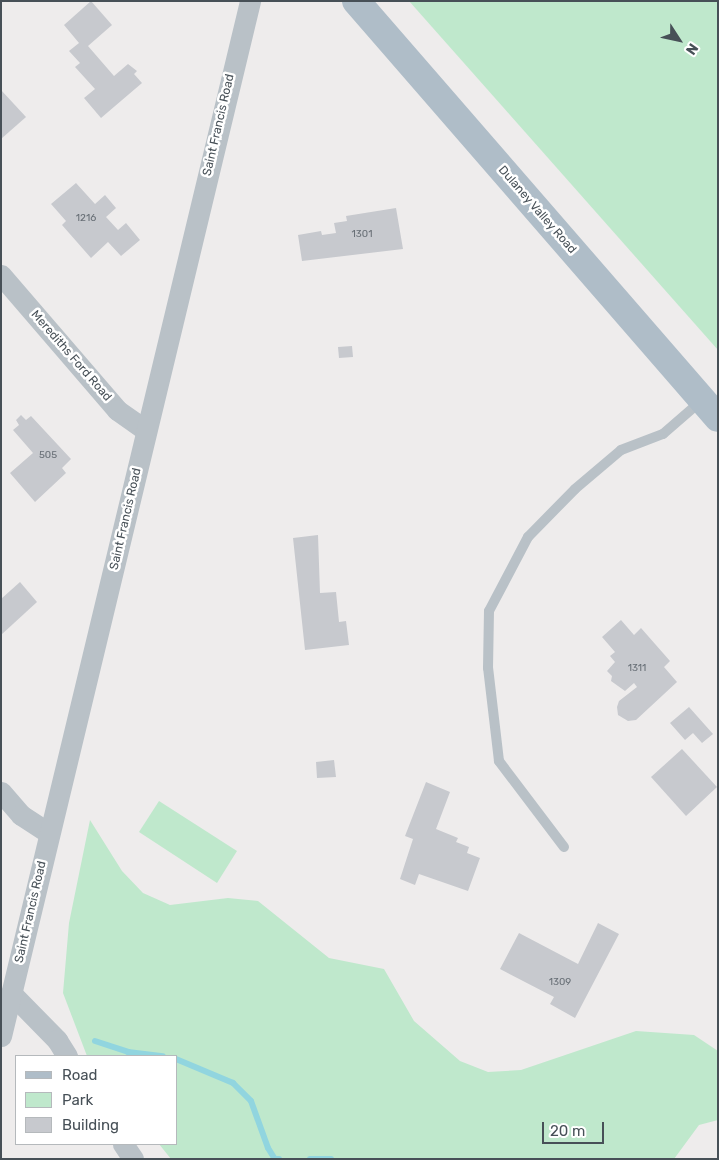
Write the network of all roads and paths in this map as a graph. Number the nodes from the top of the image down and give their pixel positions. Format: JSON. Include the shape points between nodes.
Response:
{"nodes":[{"id":1,"x":250,"y":1,"type":"edge"},
{"id":2,"x":356,"y":1,"type":"edge"},
{"id":3,"x":1,"y":275,"type":"edge"},
{"id":4,"x":710,"y":409,"type":"edge"},
{"id":5,"x":146,"y":430,"type":"junction"},
{"id":6,"x":1,"y":792,"type":"edge"},
{"id":7,"x":49,"y":833,"type":"junction"},
{"id":8,"x":564,"y":847,"type":"dead end"},
{"id":9,"x":10,"y":958,"type":"edge"},
{"id":10,"x":11,"y":994,"type":"junction"},
{"id":11,"x":1,"y":1036,"type":"edge"},
{"id":12,"x":66,"y":1055,"type":"edge"},
{"id":13,"x":124,"y":1145,"type":"edge"},
{"id":14,"x":133,"y":1159,"type":"edge"}],
"edges":[{"from":1,"to":5,"type":"street","name":"Saint Francis Road"},
{"from":2,"to":4,"type":"main road","name":"Dulaney Valley Road"},
{"from":3,"to":5,"type":"street","name":"Merediths Ford Road","via":[[117,410]]},
{"from":4,"to":8,"type":"lane","via":[[663,434],[621,450],[575,489],[528,537],[489,611],[488,668],[498,761]]},
{"from":5,"to":7,"type":"street","name":"Saint Francis Road"},
{"from":6,"to":7,"type":"street","via":[[21,815]]},
{"from":7,"to":9,"type":"street","name":"Saint Francis Road"},
{"from":9,"to":10,"type":"street","name":"Saint Francis Road"},
{"from":10,"to":11,"type":"street","name":"Saint Francis Road"},
{"from":10,"to":12,"type":"street","via":[[57,1040]]},
{"from":13,"to":14,"type":"street"}]}
